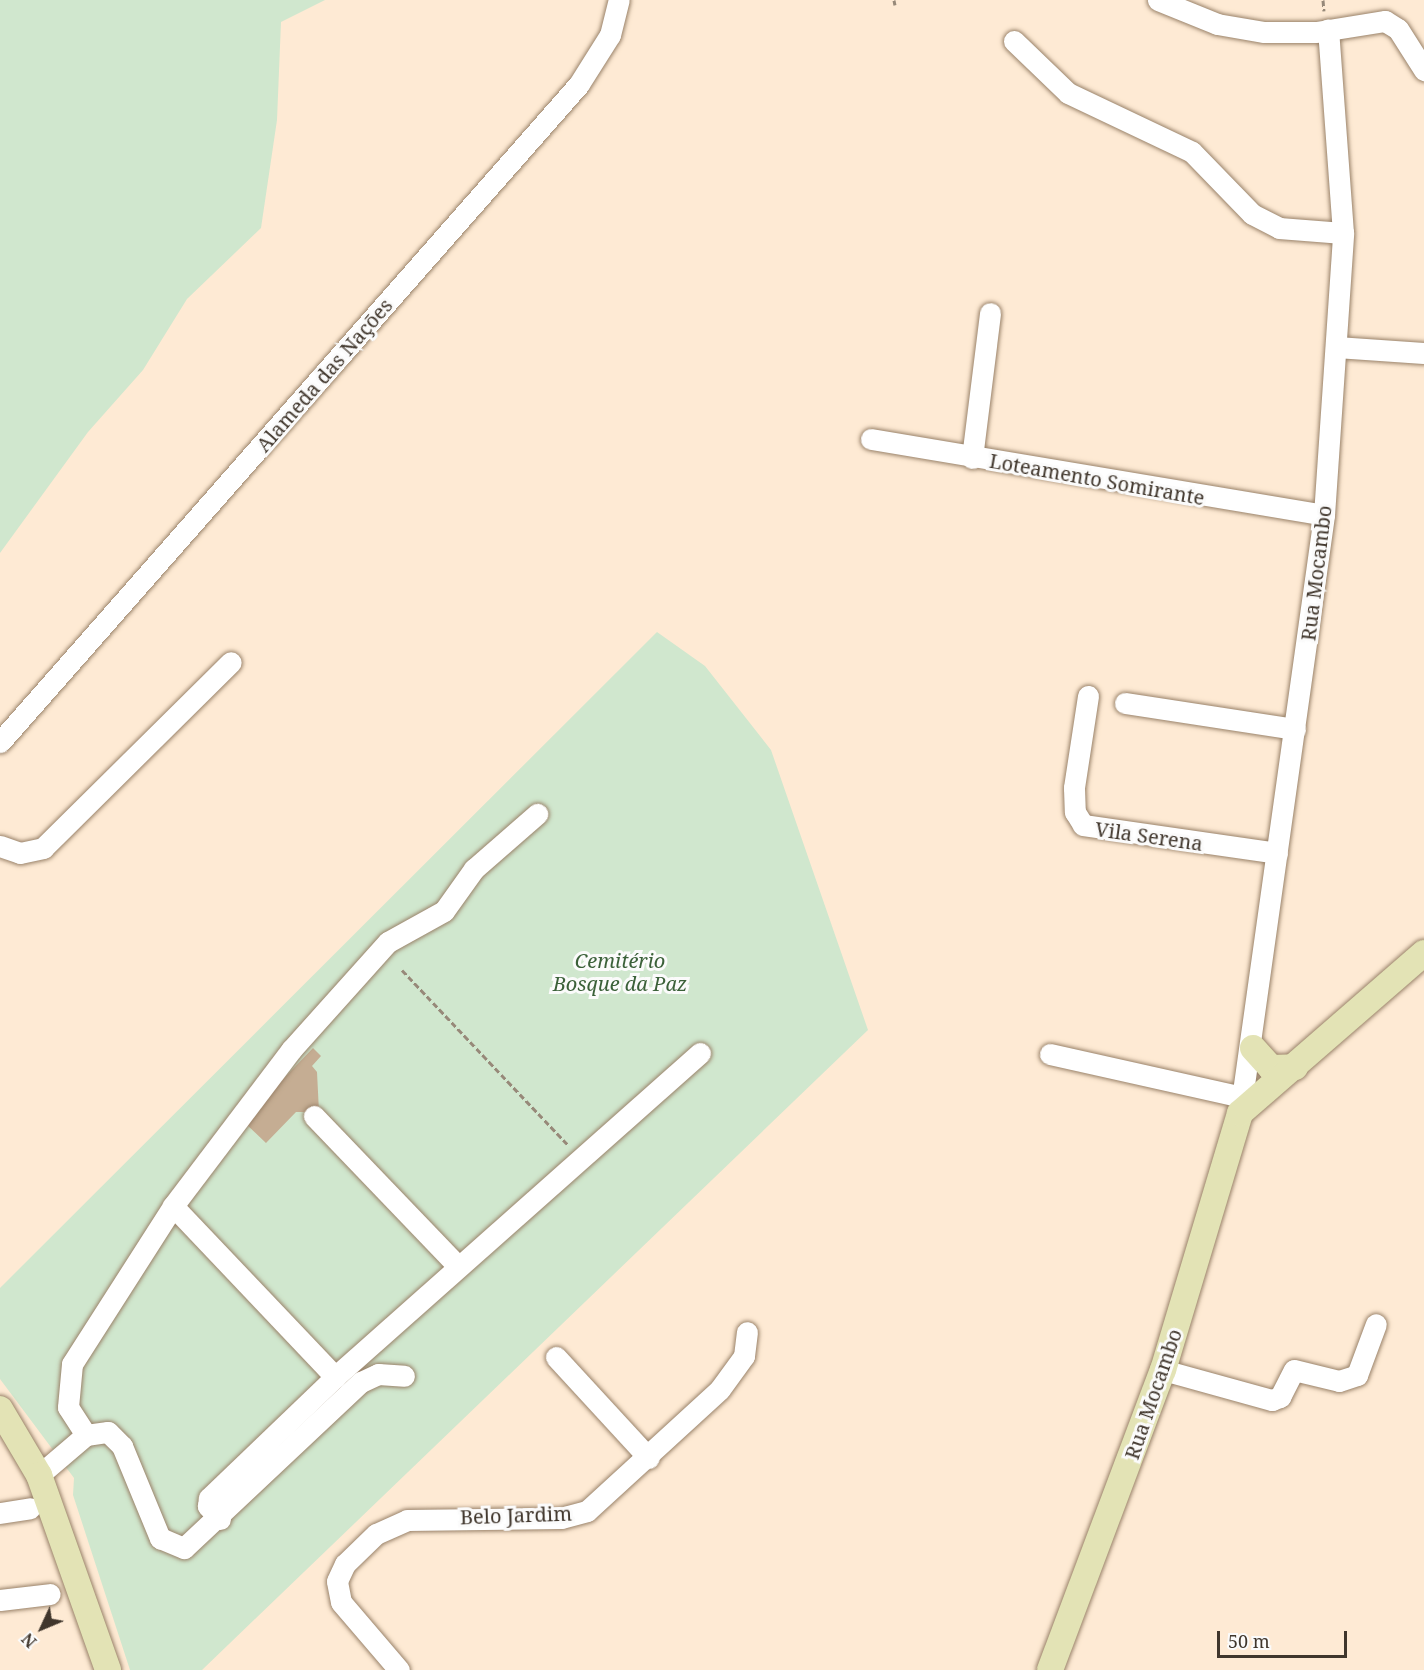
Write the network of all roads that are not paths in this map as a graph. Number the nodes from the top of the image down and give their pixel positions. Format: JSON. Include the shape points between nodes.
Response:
{"nodes":[{"id":1,"x":619,"y":0,"type":"edge"},
{"id":2,"x":1158,"y":0,"type":"edge"},
{"id":3,"x":1328,"y":30,"type":"junction"},
{"id":4,"x":1014,"y":41,"type":"dead end"},
{"id":5,"x":1424,"y":70,"type":"edge"},
{"id":6,"x":1343,"y":233,"type":"junction"},
{"id":7,"x":990,"y":313,"type":"dead end"},
{"id":8,"x":1336,"y":347,"type":"junction"},
{"id":9,"x":1424,"y":353,"type":"edge"},
{"id":10,"x":871,"y":439,"type":"dead end"},
{"id":11,"x":972,"y":458,"type":"junction"},
{"id":12,"x":1324,"y":515,"type":"junction"},
{"id":13,"x":231,"y":662,"type":"dead end"},
{"id":14,"x":1088,"y":696,"type":"dead end"},
{"id":15,"x":1125,"y":703,"type":"dead end"},
{"id":16,"x":1295,"y":729,"type":"junction"},
{"id":17,"x":2,"y":743,"type":"edge"},
{"id":18,"x":537,"y":814,"type":"dead end"},
{"id":19,"x":0,"y":846,"type":"edge"},
{"id":20,"x":1277,"y":853,"type":"junction"},
{"id":21,"x":1424,"y":953,"type":"edge"},
{"id":22,"x":1253,"y":1047,"type":"junction"},
{"id":23,"x":700,"y":1053,"type":"dead end"},
{"id":24,"x":1050,"y":1054,"type":"dead end"},
{"id":25,"x":1295,"y":1066,"type":"junction"},
{"id":26,"x":1241,"y":1105,"type":"junction"},
{"id":27,"x":314,"y":1116,"type":"dead end"},
{"id":28,"x":173,"y":1206,"type":"junction"},
{"id":29,"x":458,"y":1266,"type":"junction"},
{"id":30,"x":1376,"y":1324,"type":"dead end"},
{"id":31,"x":747,"y":1332,"type":"dead end"},
{"id":32,"x":556,"y":1357,"type":"dead end"},
{"id":33,"x":1163,"y":1370,"type":"junction"},
{"id":34,"x":404,"y":1376,"type":"dead end"},
{"id":35,"x":335,"y":1377,"type":"junction"},
{"id":36,"x":0,"y":1409,"type":"edge"},
{"id":37,"x":86,"y":1435,"type":"junction"},
{"id":38,"x":649,"y":1458,"type":"junction"},
{"id":39,"x":39,"y":1475,"type":"junction"},
{"id":40,"x":30,"y":1508,"type":"dead end"},
{"id":41,"x":0,"y":1513,"type":"edge"},
{"id":42,"x":220,"y":1519,"type":"junction"},
{"id":43,"x":50,"y":1594,"type":"dead end"},
{"id":44,"x":0,"y":1600,"type":"edge"},
{"id":45,"x":108,"y":1670,"type":"edge"},
{"id":46,"x":399,"y":1670,"type":"edge"},
{"id":47,"x":1050,"y":1670,"type":"edge"}],
"edges":[{"from":1,"to":17,"type":"street","name":"Alameda das Nações","via":[[610,34],[579,84]]},
{"from":2,"to":3,"type":"street","via":[[1239,28]]},
{"from":3,"to":5,"type":"street","via":[[1360,21],[1385,21],[1398,29]]},
{"from":3,"to":6,"type":"street","name":"Rua Mocambo"},
{"from":4,"to":6,"type":"street","via":[[1068,93],[1192,152],[1252,214],[1279,228]]},
{"from":6,"to":8,"type":"street","name":"Rua Mocambo"},
{"from":7,"to":11,"type":"street"},
{"from":8,"to":9,"type":"street"},
{"from":8,"to":12,"type":"street","name":"Rua Mocambo"},
{"from":10,"to":11,"type":"street","name":"Loteamento Somirante"},
{"from":11,"to":12,"type":"street","name":"Loteamento Somirante"},
{"from":12,"to":16,"type":"street","name":"Rua Mocambo"},
{"from":13,"to":19,"type":"street","via":[[43,848],[20,853]]},
{"from":14,"to":20,"type":"street","name":"Vila Serena","via":[[1074,788],[1075,812],[1083,825]]},
{"from":15,"to":16,"type":"street"},
{"from":16,"to":20,"type":"street","name":"Rua Mocambo"},
{"from":18,"to":28,"type":"street","via":[[474,869],[444,911],[388,942],[291,1050]]},
{"from":20,"to":22,"type":"street","name":"Rua Mocambo"},
{"from":21,"to":25,"type":"main road"},
{"from":22,"to":25,"type":"main road","via":[[1271,1068]]},
{"from":22,"to":26,"type":"street","name":"Rua Mocambo"},
{"from":23,"to":29,"type":"street"},
{"from":24,"to":26,"type":"street"},
{"from":25,"to":26,"type":"main road"},
{"from":26,"to":33,"type":"main road","name":"Rua Mocambo"},
{"from":27,"to":29,"type":"street"},
{"from":28,"to":35,"type":"street"},
{"from":28,"to":37,"type":"street","via":[[72,1364],[68,1407]]},
{"from":29,"to":35,"type":"street"},
{"from":30,"to":33,"type":"street","via":[[1356,1375],[1340,1381],[1294,1370],[1280,1397],[1272,1400]]},
{"from":31,"to":38,"type":"street","name":"Belo Jardim","via":[[744,1356],[735,1372]]},
{"from":32,"to":38,"type":"street"},
{"from":33,"to":47,"type":"main road","name":"Rua Mocambo"},
{"from":34,"to":42,"type":"street","via":[[378,1374],[361,1382]]},
{"from":35,"to":42,"type":"street","via":[[209,1498],[208,1506]]},
{"from":36,"to":39,"type":"main road"},
{"from":37,"to":39,"type":"street"},
{"from":37,"to":42,"type":"street","via":[[108,1432],[116,1437],[168,1546],[192,1544]]},
{"from":38,"to":46,"type":"street","name":"Belo Jardim","via":[[600,1503],[576,1515],[426,1517],[376,1534],[345,1564],[337,1592]]},
{"from":39,"to":45,"type":"main road"},
{"from":40,"to":41,"type":"street"},
{"from":43,"to":44,"type":"street"}]}
